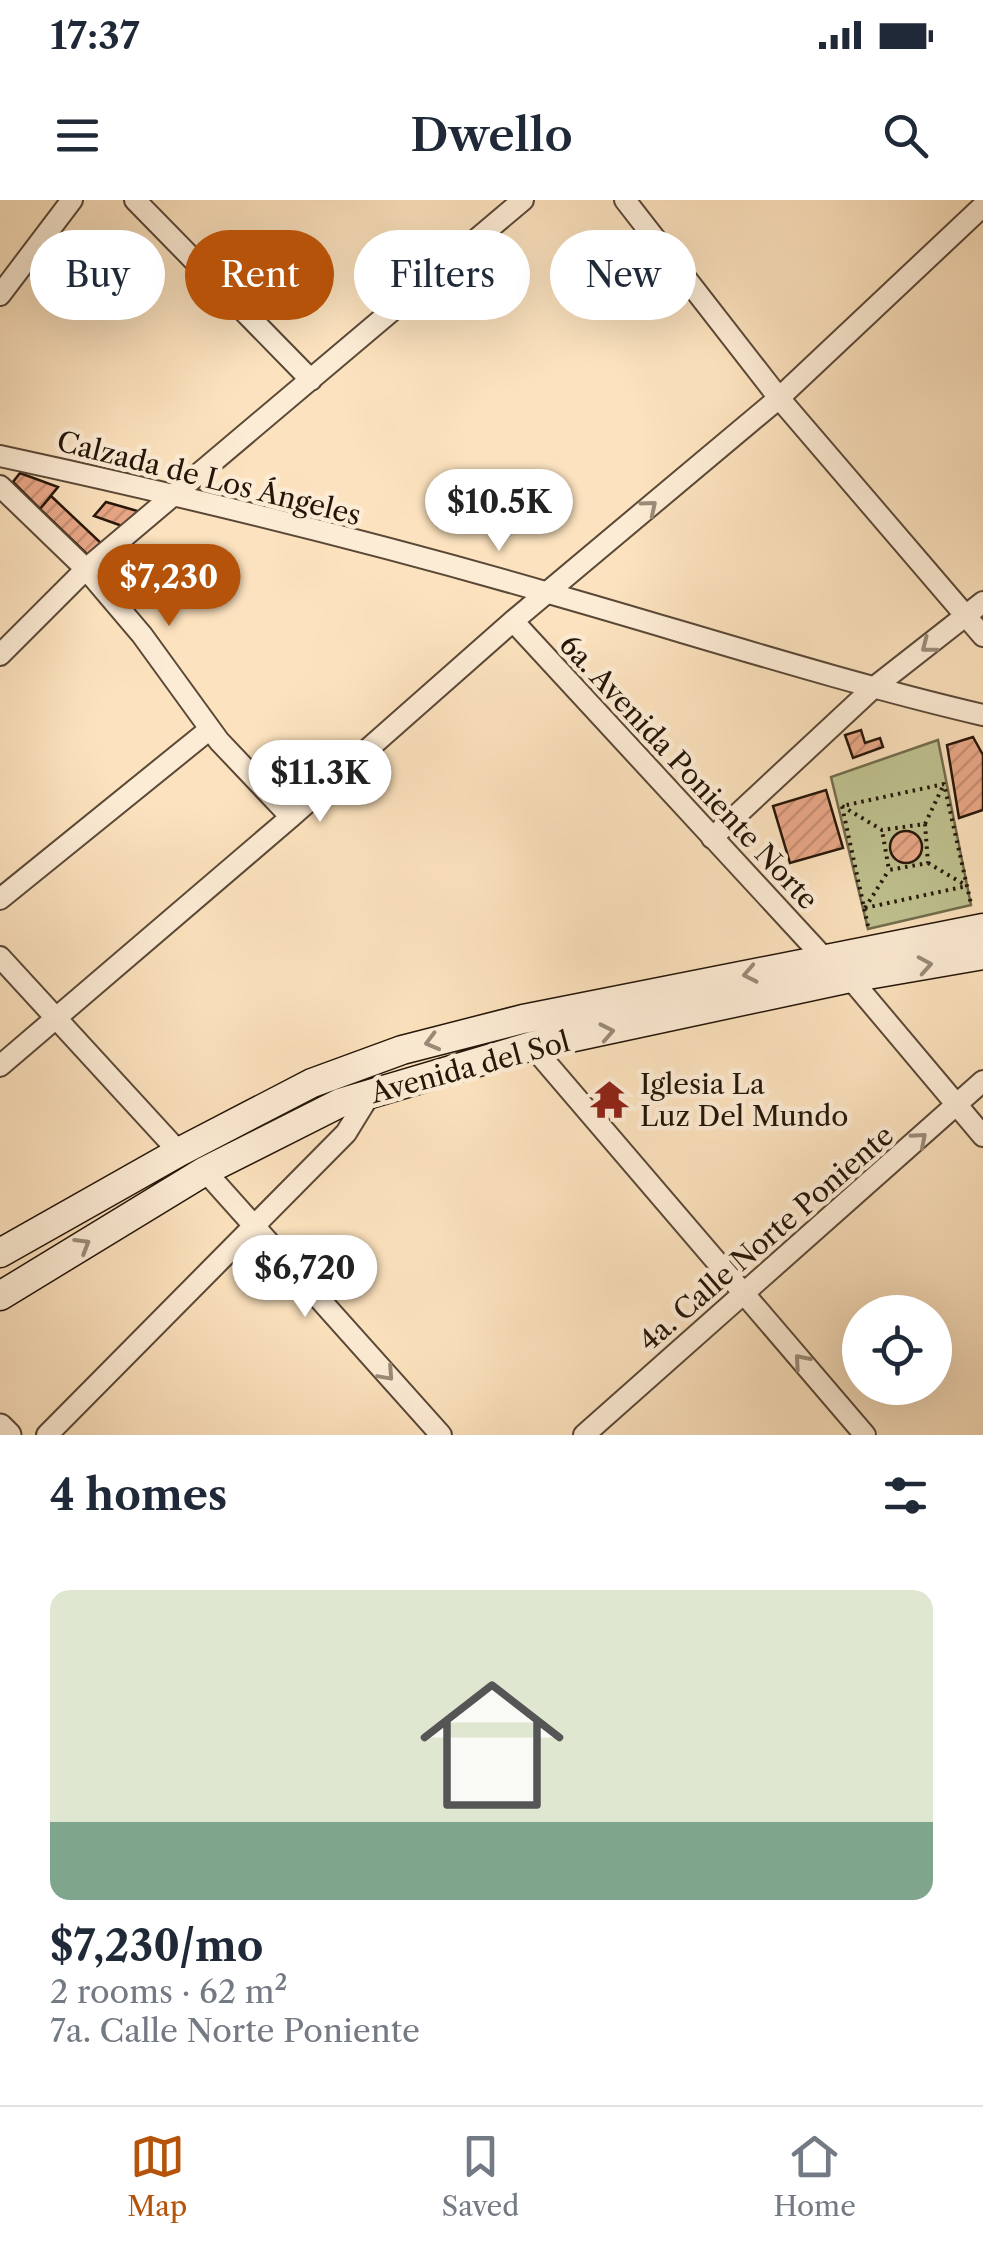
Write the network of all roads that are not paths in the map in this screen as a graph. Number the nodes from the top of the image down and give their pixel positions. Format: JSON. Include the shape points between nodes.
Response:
{"nodes":[{"id":1,"x":72,"y":200,"type":"edge"},
{"id":2,"x":135,"y":200,"type":"edge"},
{"id":3,"x":522,"y":200,"type":"edge"},
{"id":4,"x":625,"y":200,"type":"edge"},
{"id":5,"x":983,"y":206,"type":"edge"},
{"id":6,"x":0,"y":295,"type":"edge"},
{"id":7,"x":312,"y":380,"type":"junction"},
{"id":8,"x":779,"y":398,"type":"junction"},
{"id":9,"x":0,"y":456,"type":"edge"},
{"id":10,"x":0,"y":486,"type":"edge"},
{"id":11,"x":175,"y":494,"type":"junction"},
{"id":12,"x":86,"y":569,"type":"junction"},
{"id":13,"x":548,"y":592,"type":"junction"},
{"id":14,"x":983,"y":602,"type":"edge"},
{"id":15,"x":966,"y":617,"type":"junction"},
{"id":16,"x":514,"y":621,"type":"junction"},
{"id":17,"x":983,"y":636,"type":"edge"},
{"id":18,"x":0,"y":655,"type":"edge"},
{"id":19,"x":872,"y":689,"type":"junction"},
{"id":20,"x":983,"y":715,"type":"edge"},
{"id":21,"x":210,"y":729,"type":"junction"},
{"id":22,"x":292,"y":818,"type":"junction"},
{"id":23,"x":712,"y":838,"type":"junction"},
{"id":24,"x":0,"y":899,"type":"edge"},
{"id":25,"x":981,"y":938,"type":"edge"},
{"id":26,"x":0,"y":957,"type":"edge"},
{"id":27,"x":825,"y":960,"type":"junction"},
{"id":28,"x":850,"y":978,"type":"junction"},
{"id":29,"x":58,"y":1018,"type":"junction"},
{"id":30,"x":532,"y":1046,"type":"junction"},
{"id":31,"x":0,"y":1066,"type":"edge"},
{"id":32,"x":983,"y":1081,"type":"edge"},
{"id":33,"x":370,"y":1094,"type":"junction"},
{"id":34,"x":957,"y":1107,"type":"junction"},
{"id":35,"x":983,"y":1136,"type":"edge"},
{"id":36,"x":179,"y":1152,"type":"junction"},
{"id":37,"x":206,"y":1171,"type":"junction"},
{"id":38,"x":255,"y":1227,"type":"junction"},
{"id":39,"x":0,"y":1254,"type":"edge"},
{"id":40,"x":742,"y":1294,"type":"junction"},
{"id":41,"x":0,"y":1296,"type":"edge"},
{"id":42,"x":0,"y":1426,"type":"edge"},
{"id":43,"x":8,"y":1435,"type":"edge"},
{"id":44,"x":48,"y":1435,"type":"edge"},
{"id":45,"x":441,"y":1435,"type":"edge"},
{"id":46,"x":584,"y":1435,"type":"edge"},
{"id":47,"x":865,"y":1435,"type":"edge"}],
"edges":[{"from":1,"to":6,"type":"street"},
{"from":2,"to":7,"type":"street"},
{"from":3,"to":7,"type":"street"},
{"from":4,"to":8,"type":"street"},
{"from":5,"to":8,"type":"street"},
{"from":7,"to":11,"type":"street"},
{"from":13,"to":8,"type":"street","one_way":true},
{"from":8,"to":15,"type":"street"},
{"from":9,"to":11,"type":"street","name":"Calzada de Los Ángeles"},
{"from":10,"to":12,"type":"street"},
{"from":11,"to":12,"type":"street"},
{"from":11,"to":13,"type":"street","name":"Calzada de Los Ángeles"},
{"from":12,"to":18,"type":"street"},
{"from":12,"to":21,"type":"street"},
{"from":13,"to":16,"type":"street"},
{"from":13,"to":19,"type":"street","name":"Calzada de Los Ángeles"},
{"from":14,"to":15,"type":"street"},
{"from":15,"to":17,"type":"street"},
{"from":15,"to":19,"type":"street","one_way":true},
{"from":16,"to":22,"type":"street"},
{"from":16,"to":23,"type":"street","name":"6a. Avenida Poniente Norte"},
{"from":19,"to":20,"type":"street","name":"Calzada de Los Ángeles"},
{"from":19,"to":23,"type":"street"},
{"from":21,"to":22,"type":"street"},
{"from":21,"to":24,"type":"street"},
{"from":22,"to":29,"type":"street"},
{"from":23,"to":27,"type":"street","name":"6a. Avenida Poniente Norte"},
{"from":25,"to":27,"type":"main road","name":"Avenida del Sol"},
{"from":28,"to":25,"type":"main road","name":"Avenida del Sol","one_way":true},
{"from":26,"to":29,"type":"street"},
{"from":27,"to":36,"type":"main road","name":"Avenida del Sol","one_way":true,"via":[[402,1050],[312,1083]]},
{"from":30,"to":28,"type":"main road","name":"Avenida del Sol","one_way":true},
{"from":28,"to":34,"type":"street"},
{"from":29,"to":31,"type":"street"},
{"from":29,"to":36,"type":"street"},
{"from":30,"to":33,"type":"main road","name":"Avenida del Sol"},
{"from":30,"to":40,"type":"street"},
{"from":32,"to":34,"type":"street","name":"4a. Calle Norte Poniente"},
{"from":33,"to":37,"type":"main road","name":"Avenida del Sol"},
{"from":33,"to":38,"type":"street","via":[[346,1133]]},
{"from":34,"to":35,"type":"street"},
{"from":40,"to":34,"type":"street","name":"4a. Calle Norte Poniente","one_way":true},
{"from":36,"to":39,"type":"main road","name":"Avenida del Sol"},
{"from":37,"to":38,"type":"street"},
{"from":41,"to":37,"type":"main road","name":"Avenida del Sol","one_way":true},
{"from":38,"to":44,"type":"street"},
{"from":38,"to":45,"type":"street","one_way":true},
{"from":40,"to":46,"type":"street","name":"4a. Calle Norte Poniente"},
{"from":47,"to":40,"type":"street","one_way":true},
{"from":42,"to":43,"type":"street"}]}
